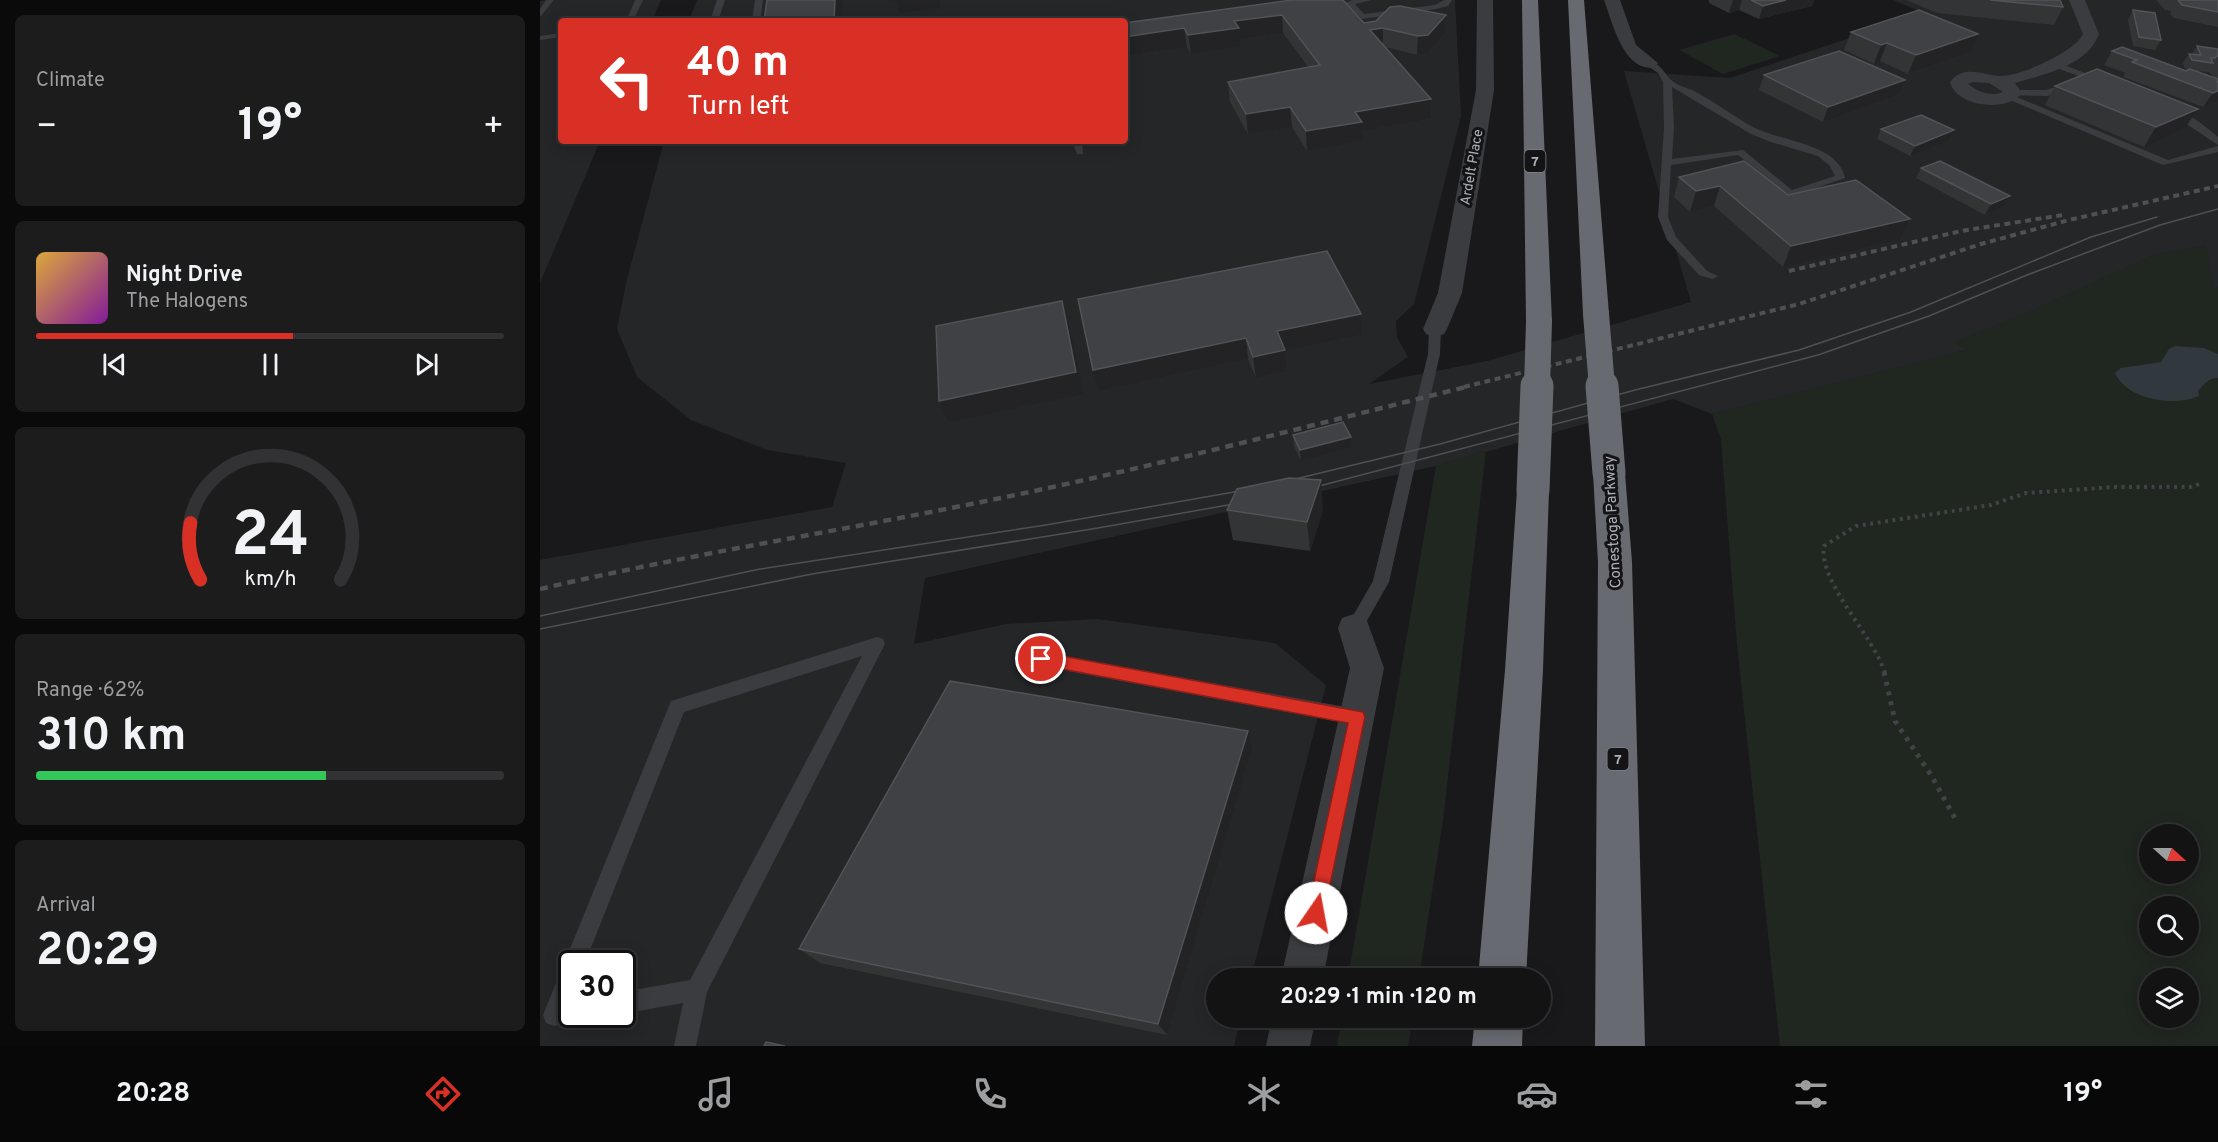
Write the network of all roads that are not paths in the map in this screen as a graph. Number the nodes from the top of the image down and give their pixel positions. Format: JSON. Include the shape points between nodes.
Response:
{"nodes":[{"id":1,"x":550,"y":0,"type":"edge"},
{"id":2,"x":639,"y":0,"type":"edge"},
{"id":3,"x":721,"y":0,"type":"edge"},
{"id":4,"x":759,"y":0,"type":"edge"},
{"id":5,"x":1368,"y":0,"type":"edge"},
{"id":6,"x":1448,"y":0,"type":"edge"},
{"id":7,"x":1485,"y":0,"type":"edge"},
{"id":8,"x":1530,"y":0,"type":"edge"},
{"id":9,"x":1576,"y":0,"type":"edge"},
{"id":10,"x":1612,"y":0,"type":"edge"},
{"id":11,"x":2077,"y":0,"type":"edge"},
{"id":12,"x":540,"y":15,"type":"edge"},
{"id":13,"x":633,"y":18,"type":"edge"},
{"id":14,"x":715,"y":18,"type":"edge"},
{"id":15,"x":756,"y":18,"type":"edge"},
{"id":16,"x":558,"y":35,"type":"edge"},
{"id":17,"x":540,"y":38,"type":"edge"},
{"id":18,"x":1649,"y":63,"type":"joint"},
{"id":19,"x":2054,"y":64,"type":"junction"},
{"id":20,"x":2091,"y":78,"type":"junction"},
{"id":21,"x":1667,"y":82,"type":"junction"},
{"id":22,"x":2112,"y":86,"type":"edge"},
{"id":23,"x":2008,"y":91,"type":"junction"},
{"id":24,"x":2166,"y":107,"type":"edge"},
{"id":25,"x":2218,"y":142,"type":"edge"},
{"id":26,"x":1078,"y":144,"type":"edge"},
{"id":27,"x":2218,"y":149,"type":"edge"},
{"id":28,"x":1080,"y":152,"type":"dead end"},
{"id":29,"x":1666,"y":163,"type":"junction"},
{"id":30,"x":1712,"y":276,"type":"dead end"},
{"id":31,"x":1435,"y":329,"type":"joint"},
{"id":32,"x":1354,"y":628,"type":"joint"},
{"id":33,"x":1041,"y":659,"type":"dead end"},
{"id":34,"x":1357,"y":717,"type":"junction"},
{"id":35,"x":579,"y":950,"type":"edge"},
{"id":36,"x":1304,"y":968,"type":"edge"},
{"id":37,"x":1503,"y":968,"type":"edge"},
{"id":38,"x":697,"y":990,"type":"junction"},
{"id":39,"x":636,"y":1001,"type":"edge"},
{"id":40,"x":558,"y":1006,"type":"edge"},
{"id":41,"x":558,"y":1015,"type":"edge"},
{"id":42,"x":1292,"y":1028,"type":"edge"},
{"id":43,"x":1498,"y":1028,"type":"edge"},
{"id":44,"x":685,"y":1046,"type":"edge"},
{"id":45,"x":1288,"y":1046,"type":"edge"},
{"id":46,"x":1497,"y":1046,"type":"edge"},
{"id":47,"x":1620,"y":1046,"type":"edge"}],
"edges":[{"from":1,"to":12,"type":"lane"},
{"from":2,"to":13,"type":"lane"},
{"from":3,"to":14,"type":"lane"},
{"from":4,"to":15,"type":"lane"},
{"from":5,"to":6,"type":"lane","via":[[1345,4],[1362,17],[1436,7]]},
{"from":7,"to":31,"type":"street","name":"Ardelt Place","via":[[1485,90],[1450,293]]},
{"from":8,"to":37,"type":"highway","number":"7","bridge":true,"via":[[1539,322],[1523,682]]},
{"from":9,"to":47,"type":"highway","name":"Conestoga Parkway","number":"7","bridge":true,"via":[[1616,562]]},
{"from":10,"to":18,"type":"street","via":[[1629,47]]},
{"from":11,"to":19,"type":"street","via":[[2091,39],[2081,51]]},
{"from":16,"to":17,"type":"lane"},
{"from":18,"to":21,"type":"lane","via":[[1662,72]]},
{"from":19,"to":20,"type":"lane"},
{"from":19,"to":23,"type":"street"},
{"from":20,"to":22,"type":"lane"},
{"from":20,"to":23,"type":"lane","via":[[2047,93]]},
{"from":21,"to":29,"type":"lane"},
{"from":21,"to":29,"type":"lane","via":[[1683,87],[1768,138],[1820,153],[1834,163],[1840,178],[1790,194],[1740,152]]},
{"from":23,"to":27,"type":"lane","via":[[2167,163]]},
{"from":24,"to":25,"type":"lane"},
{"from":26,"to":28,"type":"lane"},
{"from":29,"to":30,"type":"lane","via":[[1664,217],[1671,238],[1703,273]]},
{"from":31,"to":32,"type":"lane","via":[[1434,354],[1381,582]]},
{"from":32,"to":34,"type":"street","via":[[1367,668]]},
{"from":33,"to":34,"type":"lane"},
{"from":34,"to":36,"type":"street"},
{"from":35,"to":38,"type":"lane","via":[[677,706],[877,644]]},
{"from":38,"to":39,"type":"lane"},
{"from":38,"to":44,"type":"lane"},
{"from":40,"to":41,"type":"lane","via":[[554,1016]]},
{"from":42,"to":45,"type":"street"},
{"from":43,"to":46,"type":"highway"}]}
